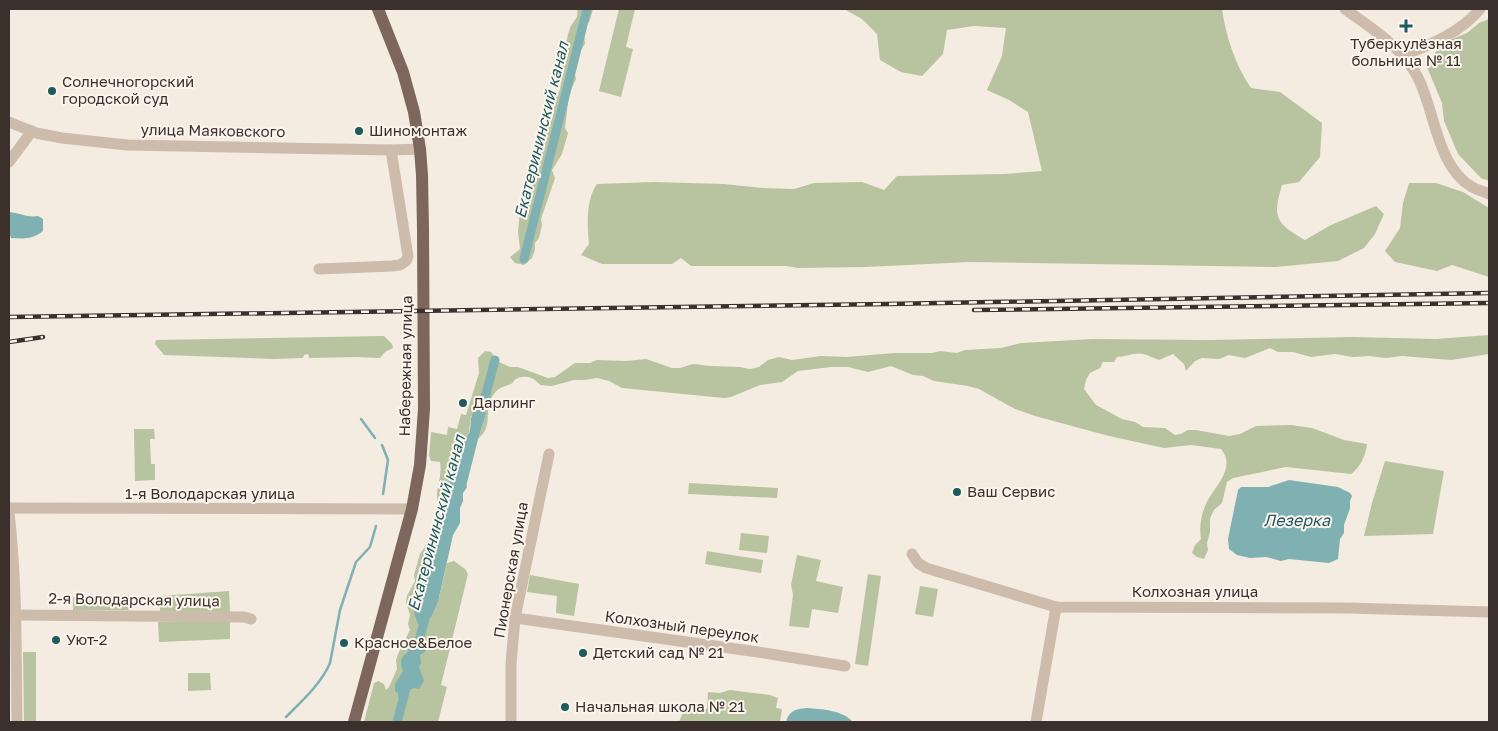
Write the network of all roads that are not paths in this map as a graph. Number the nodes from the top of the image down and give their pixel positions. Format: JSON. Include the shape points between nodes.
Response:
{"nodes":[{"id":1,"x":378,"y":9,"type":"edge"},
{"id":2,"x":1345,"y":9,"type":"edge"},
{"id":3,"x":1480,"y":9,"type":"edge"},
{"id":4,"x":1403,"y":55,"type":"junction"},
{"id":5,"x":9,"y":122,"type":"edge"},
{"id":6,"x":32,"y":132,"type":"junction"},
{"id":7,"x":420,"y":149,"type":"junction"},
{"id":8,"x":392,"y":150,"type":"junction"},
{"id":9,"x":9,"y":162,"type":"edge"},
{"id":10,"x":1489,"y":194,"type":"edge"},
{"id":11,"x":319,"y":269,"type":"dead end"},
{"id":12,"x":549,"y":454,"type":"dead end"},
{"id":13,"x":9,"y":508,"type":"edge"},
{"id":14,"x":412,"y":509,"type":"junction"},
{"id":15,"x":9,"y":512,"type":"edge"},
{"id":16,"x":912,"y":554,"type":"dead end"},
{"id":17,"x":1056,"y":607,"type":"junction"},
{"id":18,"x":1489,"y":612,"type":"edge"},
{"id":19,"x":16,"y":614,"type":"junction"},
{"id":20,"x":515,"y":618,"type":"junction"},
{"id":21,"x":251,"y":619,"type":"dead end"},
{"id":22,"x":845,"y":666,"type":"dead end"},
{"id":23,"x":17,"y":722,"type":"edge"},
{"id":24,"x":354,"y":722,"type":"edge"},
{"id":25,"x":511,"y":722,"type":"edge"},
{"id":26,"x":1036,"y":722,"type":"edge"}],
"edges":[{"from":1,"to":7,"type":"main road","name":"Набережная улица","via":[[407,86]]},
{"from":2,"to":4,"type":"street"},
{"from":3,"to":4,"type":"street","via":[[1462,27]]},
{"from":4,"to":10,"type":"street","via":[[1415,71],[1445,153],[1456,173],[1471,186]]},
{"from":5,"to":6,"type":"street","name":"улица Маяковского"},
{"from":6,"to":8,"type":"street","name":"улица Маяковского","via":[[126,145]]},
{"from":6,"to":9,"type":"street"},
{"from":7,"to":8,"type":"street","name":"улица Маяковского"},
{"from":7,"to":14,"type":"main road","name":"Набережная улица","via":[[424,385],[420,465]]},
{"from":8,"to":11,"type":"street","via":[[408,256],[406,261],[392,266]]},
{"from":12,"to":20,"type":"street","name":"Пионерская улица"},
{"from":13,"to":14,"type":"street","name":"1-я Володарская улица"},
{"from":14,"to":24,"type":"main road","name":"Набережная улица"},
{"from":15,"to":19,"type":"street"},
{"from":16,"to":17,"type":"street","name":"Колхозная улица","via":[[926,568]]},
{"from":17,"to":18,"type":"street","name":"Колхозная улица"},
{"from":17,"to":26,"type":"street"},
{"from":19,"to":21,"type":"street","name":"2-я Володарская улица"},
{"from":19,"to":23,"type":"street"},
{"from":20,"to":22,"type":"street","name":"Колхозный переулок"},
{"from":20,"to":25,"type":"street","name":"Пионерская улица"}]}
